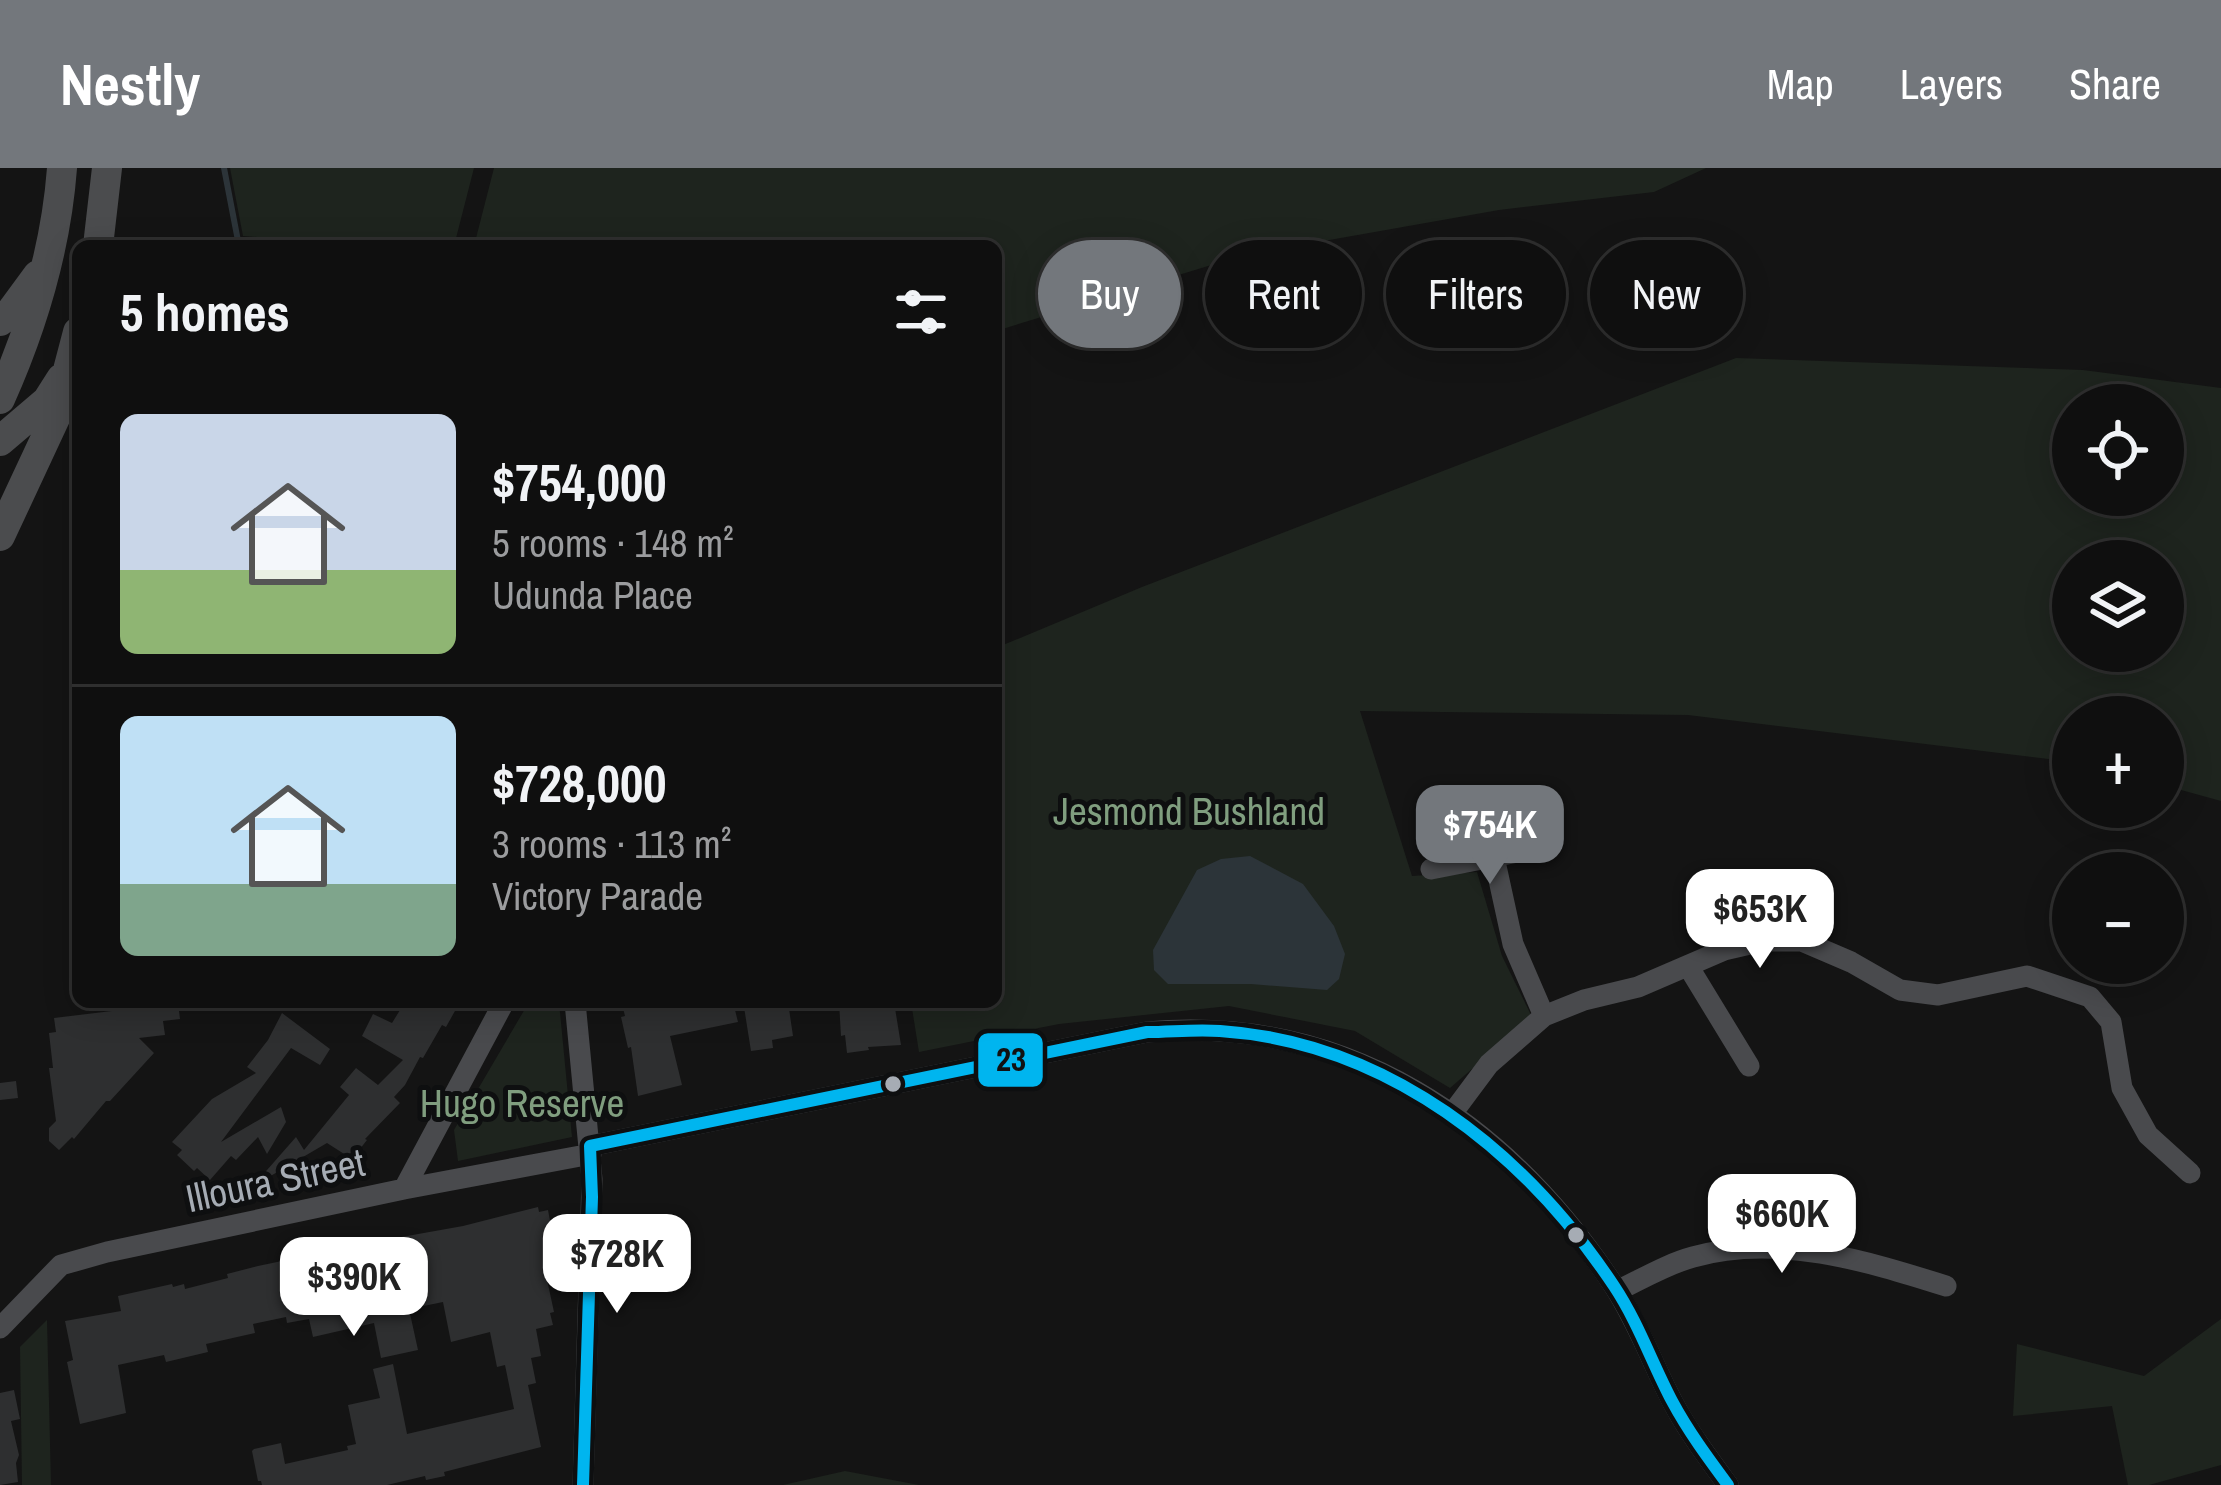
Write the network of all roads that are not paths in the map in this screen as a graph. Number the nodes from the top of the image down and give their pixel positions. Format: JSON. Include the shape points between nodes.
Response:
{"nodes":[{"id":1,"x":62,"y":168,"type":"edge"},
{"id":2,"x":107,"y":168,"type":"edge"},
{"id":3,"x":99,"y":240,"type":"edge"},
{"id":4,"x":52,"y":249,"type":"junction"},
{"id":5,"x":0,"y":321,"type":"edge"},
{"id":6,"x":72,"y":354,"type":"edge"},
{"id":7,"x":68,"y":369,"type":"junction"},
{"id":8,"x":0,"y":399,"type":"edge"},
{"id":9,"x":0,"y":441,"type":"edge"},
{"id":10,"x":0,"y":536,"type":"edge"},
{"id":11,"x":1537,"y":848,"type":"dead end"},
{"id":12,"x":1494,"y":857,"type":"junction"},
{"id":13,"x":1431,"y":868,"type":"dead end"},
{"id":14,"x":1688,"y":966,"type":"junction"},
{"id":15,"x":501,"y":1008,"type":"edge"},
{"id":16,"x":575,"y":1008,"type":"edge"},
{"id":17,"x":1544,"y":1016,"type":"junction"},
{"id":18,"x":1749,"y":1066,"type":"dead end"},
{"id":19,"x":1451,"y":1115,"type":"junction"},
{"id":20,"x":591,"y":1150,"type":"junction"},
{"id":21,"x":2191,"y":1173,"type":"dead end"},
{"id":22,"x":404,"y":1189,"type":"junction"},
{"id":23,"x":1946,"y":1286,"type":"dead end"},
{"id":24,"x":1617,"y":1291,"type":"junction"},
{"id":25,"x":0,"y":1328,"type":"edge"},
{"id":26,"x":583,"y":1485,"type":"edge"},
{"id":27,"x":1727,"y":1485,"type":"edge"}],
"edges":[{"from":1,"to":4,"type":"highway"},
{"from":2,"to":3,"type":"highway"},
{"from":4,"to":5,"type":"highway"},
{"from":4,"to":8,"type":"highway"},
{"from":6,"to":7,"type":"highway"},
{"from":7,"to":9,"type":"highway"},
{"from":7,"to":10,"type":"highway","via":[[56,416]]},
{"from":11,"to":12,"type":"street"},
{"from":12,"to":13,"type":"street"},
{"from":12,"to":17,"type":"street","via":[[1513,944]]},
{"from":14,"to":17,"type":"street"},
{"from":14,"to":18,"type":"street"},
{"from":14,"to":21,"type":"street","via":[[1763,941],[1802,941],[1900,990],[1938,995],[2027,976],[2090,997],[2111,1022],[2122,1088],[2148,1135]]},
{"from":15,"to":22,"type":"street"},
{"from":16,"to":20,"type":"street"},
{"from":17,"to":19,"type":"street","via":[[1489,1064]]},
{"from":19,"to":20,"type":"street","name":"Illoura Street","via":[[1324,1049],[1182,1029]]},
{"from":19,"to":24,"type":"street","name":"Illoura Street","via":[[1562,1216]]},
{"from":20,"to":22,"type":"street","name":"Illoura Street"},
{"from":20,"to":26,"type":"street"},
{"from":22,"to":25,"type":"street","name":"Illoura Street","via":[[62,1264]]},
{"from":23,"to":24,"type":"street","via":[[1771,1247],[1693,1257]]},
{"from":24,"to":27,"type":"street","name":"Illoura Street","via":[[1685,1424]]}]}
